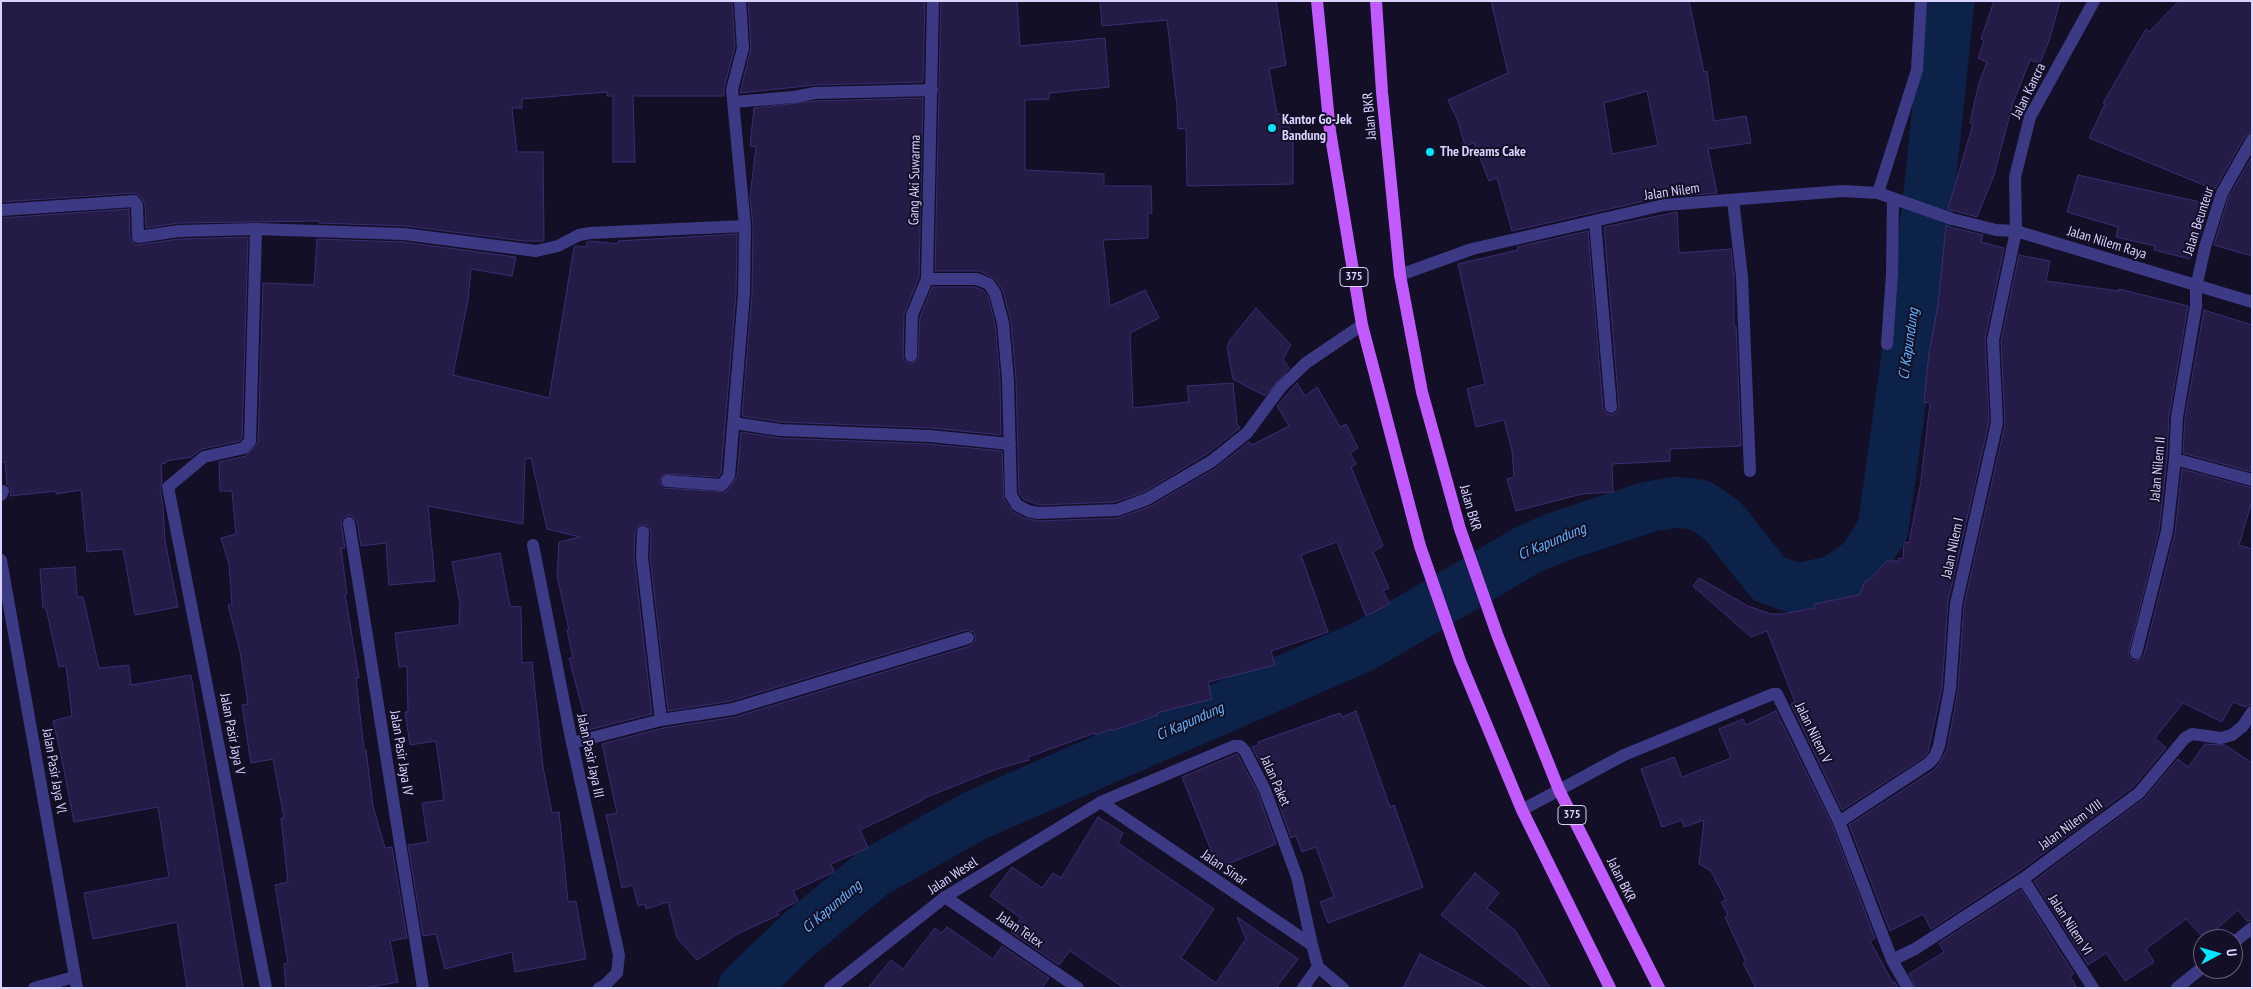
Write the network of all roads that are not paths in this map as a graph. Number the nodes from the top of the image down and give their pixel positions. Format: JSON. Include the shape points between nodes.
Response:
{"nodes":[{"id":1,"x":740,"y":1,"type":"edge"},
{"id":2,"x":933,"y":1,"type":"edge"},
{"id":3,"x":1318,"y":1,"type":"edge"},
{"id":4,"x":1376,"y":1,"type":"edge"},
{"id":5,"x":1920,"y":1,"type":"edge"},
{"id":6,"x":2094,"y":1,"type":"edge"},
{"id":7,"x":932,"y":90,"type":"junction"},
{"id":8,"x":734,"y":102,"type":"junction"},
{"id":9,"x":2252,"y":140,"type":"edge"},
{"id":10,"x":1878,"y":193,"type":"junction"},
{"id":11,"x":1897,"y":199,"type":"junction"},
{"id":12,"x":1734,"y":200,"type":"junction"},
{"id":13,"x":1,"y":210,"type":"edge"},
{"id":14,"x":1952,"y":219,"type":"joint"},
{"id":15,"x":1595,"y":222,"type":"junction"},
{"id":16,"x":745,"y":226,"type":"junction"},
{"id":17,"x":256,"y":229,"type":"junction"},
{"id":18,"x":2016,"y":232,"type":"junction"},
{"id":19,"x":1400,"y":274,"type":"junction"},
{"id":20,"x":927,"y":279,"type":"junction"},
{"id":21,"x":2196,"y":286,"type":"junction"},
{"id":22,"x":2252,"y":302,"type":"edge"},
{"id":23,"x":1362,"y":325,"type":"junction"},
{"id":24,"x":1887,"y":344,"type":"dead end"},
{"id":25,"x":911,"y":356,"type":"dead end"},
{"id":26,"x":1611,"y":406,"type":"dead end"},
{"id":27,"x":734,"y":423,"type":"junction"},
{"id":28,"x":1010,"y":444,"type":"junction"},
{"id":29,"x":2175,"y":460,"type":"junction"},
{"id":30,"x":1750,"y":471,"type":"dead end"},
{"id":31,"x":2252,"y":480,"type":"edge"},
{"id":32,"x":667,"y":481,"type":"dead end"},
{"id":33,"x":349,"y":523,"type":"dead end"},
{"id":34,"x":643,"y":532,"type":"dead end"},
{"id":35,"x":533,"y":545,"type":"dead end"},
{"id":36,"x":1,"y":560,"type":"edge"},
{"id":37,"x":968,"y":638,"type":"dead end"},
{"id":38,"x":2136,"y":653,"type":"dead end"},
{"id":39,"x":2252,"y":712,"type":"edge"},
{"id":40,"x":661,"y":720,"type":"junction"},
{"id":41,"x":572,"y":743,"type":"junction"},
{"id":42,"x":1559,"y":790,"type":"junction"},
{"id":43,"x":1101,"y":802,"type":"junction"},
{"id":44,"x":1522,"y":810,"type":"junction"},
{"id":45,"x":1839,"y":822,"type":"junction"},
{"id":46,"x":2023,"y":879,"type":"junction"},
{"id":47,"x":945,"y":897,"type":"junction"},
{"id":48,"x":1312,"y":945,"type":"junction"},
{"id":49,"x":1892,"y":960,"type":"junction"},
{"id":50,"x":1318,"y":967,"type":"junction"},
{"id":51,"x":2193,"y":975,"type":"edge"},
{"id":52,"x":76,"y":982,"type":"edge"},
{"id":53,"x":34,"y":988,"type":"edge"},
{"id":54,"x":266,"y":988,"type":"edge"},
{"id":55,"x":422,"y":988,"type":"edge"},
{"id":56,"x":599,"y":988,"type":"edge"},
{"id":57,"x":830,"y":988,"type":"edge"},
{"id":58,"x":1078,"y":988,"type":"edge"},
{"id":59,"x":1303,"y":988,"type":"edge"},
{"id":60,"x":1343,"y":988,"type":"edge"},
{"id":61,"x":1610,"y":988,"type":"edge"},
{"id":62,"x":1659,"y":988,"type":"edge"},
{"id":63,"x":1908,"y":988,"type":"edge"},
{"id":64,"x":2092,"y":988,"type":"edge"},
{"id":65,"x":2177,"y":988,"type":"edge"}],
"edges":[{"from":1,"to":8,"type":"street","via":[[743,48],[732,90]]},
{"from":2,"to":7,"type":"street","name":"Gang Aki Suwarma"},
{"from":3,"to":23,"type":"main road","number":"375","via":[[1330,131]]},
{"from":4,"to":19,"type":"main road","name":"Jalan BKR","number":"375"},
{"from":5,"to":10,"type":"street","via":[[1917,70]]},
{"from":6,"to":18,"type":"street","name":"Jalan Kancra","via":[[2030,117],[2015,177]]},
{"from":7,"to":8,"type":"street","via":[[815,93]]},
{"from":7,"to":20,"type":"street","name":"Gang Aki Suwarma"},
{"from":8,"to":16,"type":"street"},
{"from":9,"to":21,"type":"street","name":"Jalan Beunteur","via":[[2222,193]]},
{"from":10,"to":11,"type":"street","name":"Jalan Nilem"},
{"from":10,"to":12,"type":"street","name":"Jalan Nilem","via":[[1843,191]]},
{"from":11,"to":14,"type":"street","name":"Jalan Nilem"},
{"from":11,"to":24,"type":"street"},
{"from":12,"to":15,"type":"street","name":"Jalan Nilem","via":[[1664,205]]},
{"from":12,"to":30,"type":"street","via":[[1742,277]]},
{"from":13,"to":17,"type":"street","via":[[134,202],[137,204],[138,237],[178,231]]},
{"from":14,"to":18,"type":"street","name":"Jalan Nilem Raya"},
{"from":15,"to":19,"type":"street","name":"Jalan Nilem","via":[[1472,250]]},
{"from":15,"to":26,"type":"street"},
{"from":16,"to":17,"type":"street","via":[[590,233],[536,251],[404,234]]},
{"from":16,"to":27,"type":"street","via":[[744,294]]},
{"from":17,"to":54,"type":"street","name":"Jalan Pasir Jaya V","via":[[250,441],[244,448],[204,457],[168,487]]},
{"from":18,"to":21,"type":"street","name":"Jalan Nilem Raya"},
{"from":18,"to":45,"type":"street","name":"Jalan Nilem I","via":[[1993,340],[1997,424],[1956,604],[1950,689],[1937,751],[1930,762],[1911,776]]},
{"from":19,"to":42,"type":"main road","name":"Jalan BKR","number":"375","via":[[1422,392],[1460,529],[1498,637]]},
{"from":20,"to":25,"type":"street","name":"Gang Aki Suwarma","via":[[912,315]]},
{"from":20,"to":28,"type":"street","via":[[977,279],[989,284],[995,292],[1003,323]]},
{"from":21,"to":22,"type":"street","name":"Jalan Nilem Raya"},
{"from":21,"to":29,"type":"street","name":"Jalan Nilem II","via":[[2196,306],[2177,417]]},
{"from":23,"to":28,"type":"street","via":[[1306,363],[1281,386],[1247,434],[1212,461],[1147,499],[1117,510],[1038,513],[1017,505],[1011,494]]},
{"from":23,"to":44,"type":"main road","number":"375","via":[[1420,546],[1460,661]]},
{"from":27,"to":28,"type":"street","via":[[780,430],[930,436]]},
{"from":27,"to":32,"type":"street","via":[[729,476],[722,485]]},
{"from":29,"to":31,"type":"street"},
{"from":29,"to":38,"type":"street","name":"Jalan Nilem II","via":[[2166,531]]},
{"from":33,"to":55,"type":"street","name":"Jalan Pasir Jaya IV"},
{"from":34,"to":40,"type":"street","via":[[642,557]]},
{"from":35,"to":41,"type":"street","name":"Jalan Pasir Jaya III"},
{"from":36,"to":52,"type":"street","name":"Jalan Pasir Jaya Vl"},
{"from":37,"to":40,"type":"street","via":[[733,709]]},
{"from":39,"to":46,"type":"street","name":"Jalan Nilem VIII","via":[[2232,735],[2221,738],[2192,734],[2185,738],[2139,793]]},
{"from":40,"to":41,"type":"street"},
{"from":41,"to":56,"type":"street","name":"Jalan Pasir Jaya III","via":[[618,956],[617,973]]},
{"from":42,"to":44,"type":"street","name":"Jalan Nilem V"},
{"from":42,"to":45,"type":"street","name":"Jalan Nilem V","via":[[1624,755],[1775,693]]},
{"from":42,"to":62,"type":"main road","name":"Jalan BKR","number":"375"},
{"from":43,"to":47,"type":"street","name":"Jalan Wesel"},
{"from":43,"to":48,"type":"street","name":"Jalan Sinar"},
{"from":43,"to":48,"type":"street","name":"Jalan Paket","via":[[1234,746],[1243,748],[1265,790],[1297,877]]},
{"from":44,"to":61,"type":"main road","number":"375"},
{"from":45,"to":49,"type":"street","name":"Jalan Nilem V"},
{"from":46,"to":49,"type":"street","name":"Jalan Nilem VIII","via":[[1915,949]]},
{"from":46,"to":64,"type":"street","name":"Jalan Nilem VI"},
{"from":47,"to":57,"type":"street","name":"Jalan Wesel"},
{"from":47,"to":58,"type":"street","name":"Jalan Telex"},
{"from":48,"to":50,"type":"street"},
{"from":49,"to":63,"type":"street","name":"Jalan Nilem V"},
{"from":50,"to":59,"type":"street"},
{"from":50,"to":60,"type":"street"},
{"from":51,"to":65,"type":"street"},
{"from":52,"to":53,"type":"street"}]}
